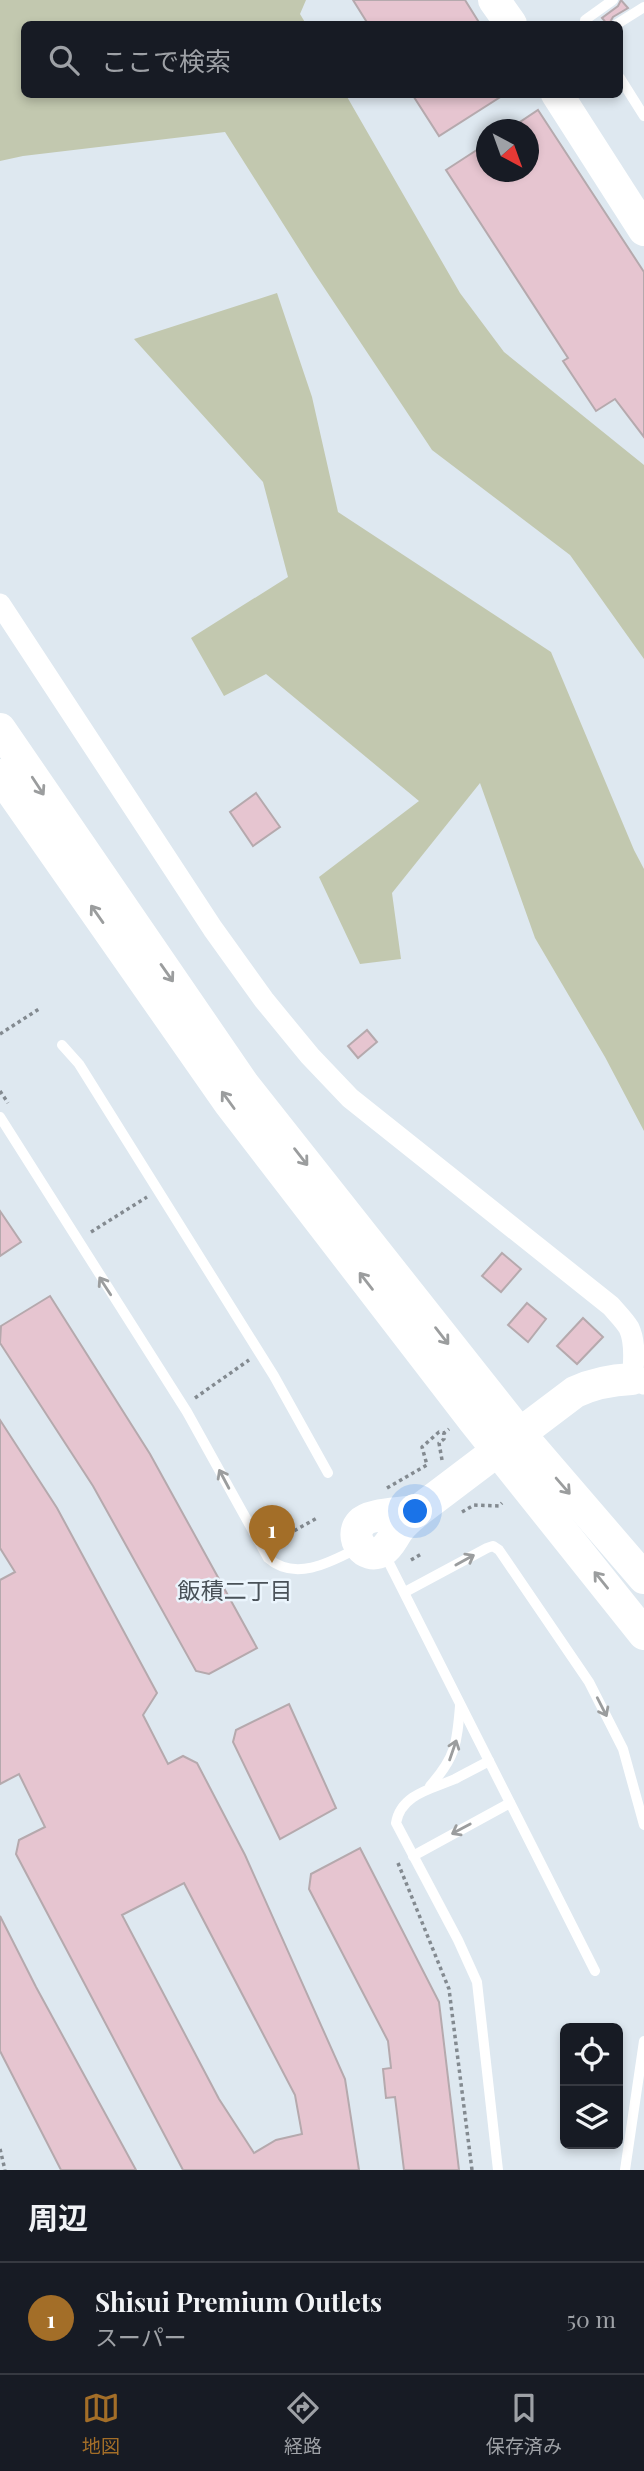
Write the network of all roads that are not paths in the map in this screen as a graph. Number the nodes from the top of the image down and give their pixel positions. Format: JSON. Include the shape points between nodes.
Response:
{"nodes":[{"id":1,"x":494,"y":0,"type":"edge"},
{"id":2,"x":613,"y":0,"type":"edge"},
{"id":3,"x":644,"y":7,"type":"edge"},
{"id":4,"x":509,"y":21,"type":"edge"},
{"id":5,"x":585,"y":21,"type":"edge"},
{"id":6,"x":622,"y":21,"type":"edge"},
{"id":7,"x":623,"y":83,"type":"edge"},
{"id":8,"x":560,"y":98,"type":"edge"},
{"id":9,"x":644,"y":116,"type":"edge"},
{"id":10,"x":644,"y":230,"type":"edge"},
{"id":11,"x":0,"y":604,"type":"edge"},
{"id":12,"x":0,"y":729,"type":"edge"},
{"id":13,"x":0,"y":775,"type":"edge"},
{"id":14,"x":12,"y":817,"type":"edge"},
{"id":15,"x":62,"y":1045,"type":"dead end"},
{"id":16,"x":0,"y":1117,"type":"edge"},
{"id":17,"x":638,"y":1381,"type":"edge"},
{"id":18,"x":509,"y":1442,"type":"junction"},
{"id":19,"x":328,"y":1473,"type":"dead end"},
{"id":20,"x":390,"y":1552,"type":"junction"},
{"id":21,"x":644,"y":1578,"type":"edge"},
{"id":22,"x":404,"y":1592,"type":"junction"},
{"id":23,"x":644,"y":1634,"type":"edge"},
{"id":24,"x":460,"y":1703,"type":"junction"},
{"id":25,"x":489,"y":1761,"type":"junction"},
{"id":26,"x":427,"y":1789,"type":"junction"},
{"id":27,"x":510,"y":1803,"type":"junction"},
{"id":28,"x":644,"y":1825,"type":"edge"},
{"id":29,"x":413,"y":1856,"type":"junction"},
{"id":30,"x":595,"y":1971,"type":"dead end"},
{"id":31,"x":644,"y":2041,"type":"edge"},
{"id":32,"x":498,"y":2170,"type":"edge"},
{"id":33,"x":625,"y":2170,"type":"edge"}],
"edges":[{"from":1,"to":4,"type":"street"},
{"from":2,"to":5,"type":"lane"},
{"from":3,"to":6,"type":"lane"},
{"from":7,"to":9,"type":"lane"},
{"from":8,"to":10,"type":"street"},
{"from":11,"to":17,"type":"street","via":[[264,1000],[350,1098],[611,1306],[628,1328]]},
{"from":12,"to":18,"type":"street","one_way":true,"via":[[244,1085]]},
{"from":13,"to":14,"type":"street"},
{"from":18,"to":14,"type":"street","one_way":true,"via":[[474,1422]]},
{"from":15,"to":19,"type":"lane","via":[[79,1064],[260,1353]]},
{"from":20,"to":16,"type":"lane","one_way":true,"via":[[302,1569],[283,1567],[268,1558],[187,1412]]},
{"from":17,"to":18,"type":"street","via":[[608,1380],[581,1389]]},
{"from":18,"to":20,"type":"street","via":[[418,1510],[366,1519],[355,1537]]},
{"from":18,"to":21,"type":"street","one_way":true},
{"from":23,"to":18,"type":"street","one_way":true},
{"from":20,"to":22,"type":"lane"},
{"from":22,"to":24,"type":"lane"},
{"from":22,"to":28,"type":"lane","one_way":true,"via":[[487,1548],[499,1550],[589,1682],[623,1749]]},
{"from":24,"to":25,"type":"lane"},
{"from":26,"to":24,"type":"lane","one_way":true,"via":[[454,1751]]},
{"from":25,"to":26,"type":"lane"},
{"from":25,"to":27,"type":"lane"},
{"from":26,"to":29,"type":"lane","via":[[398,1811],[396,1823]]},
{"from":27,"to":29,"type":"lane","one_way":true},
{"from":27,"to":30,"type":"lane"},
{"from":29,"to":32,"type":"lane","via":[[477,1982]]},
{"from":31,"to":33,"type":"lane"}]}
